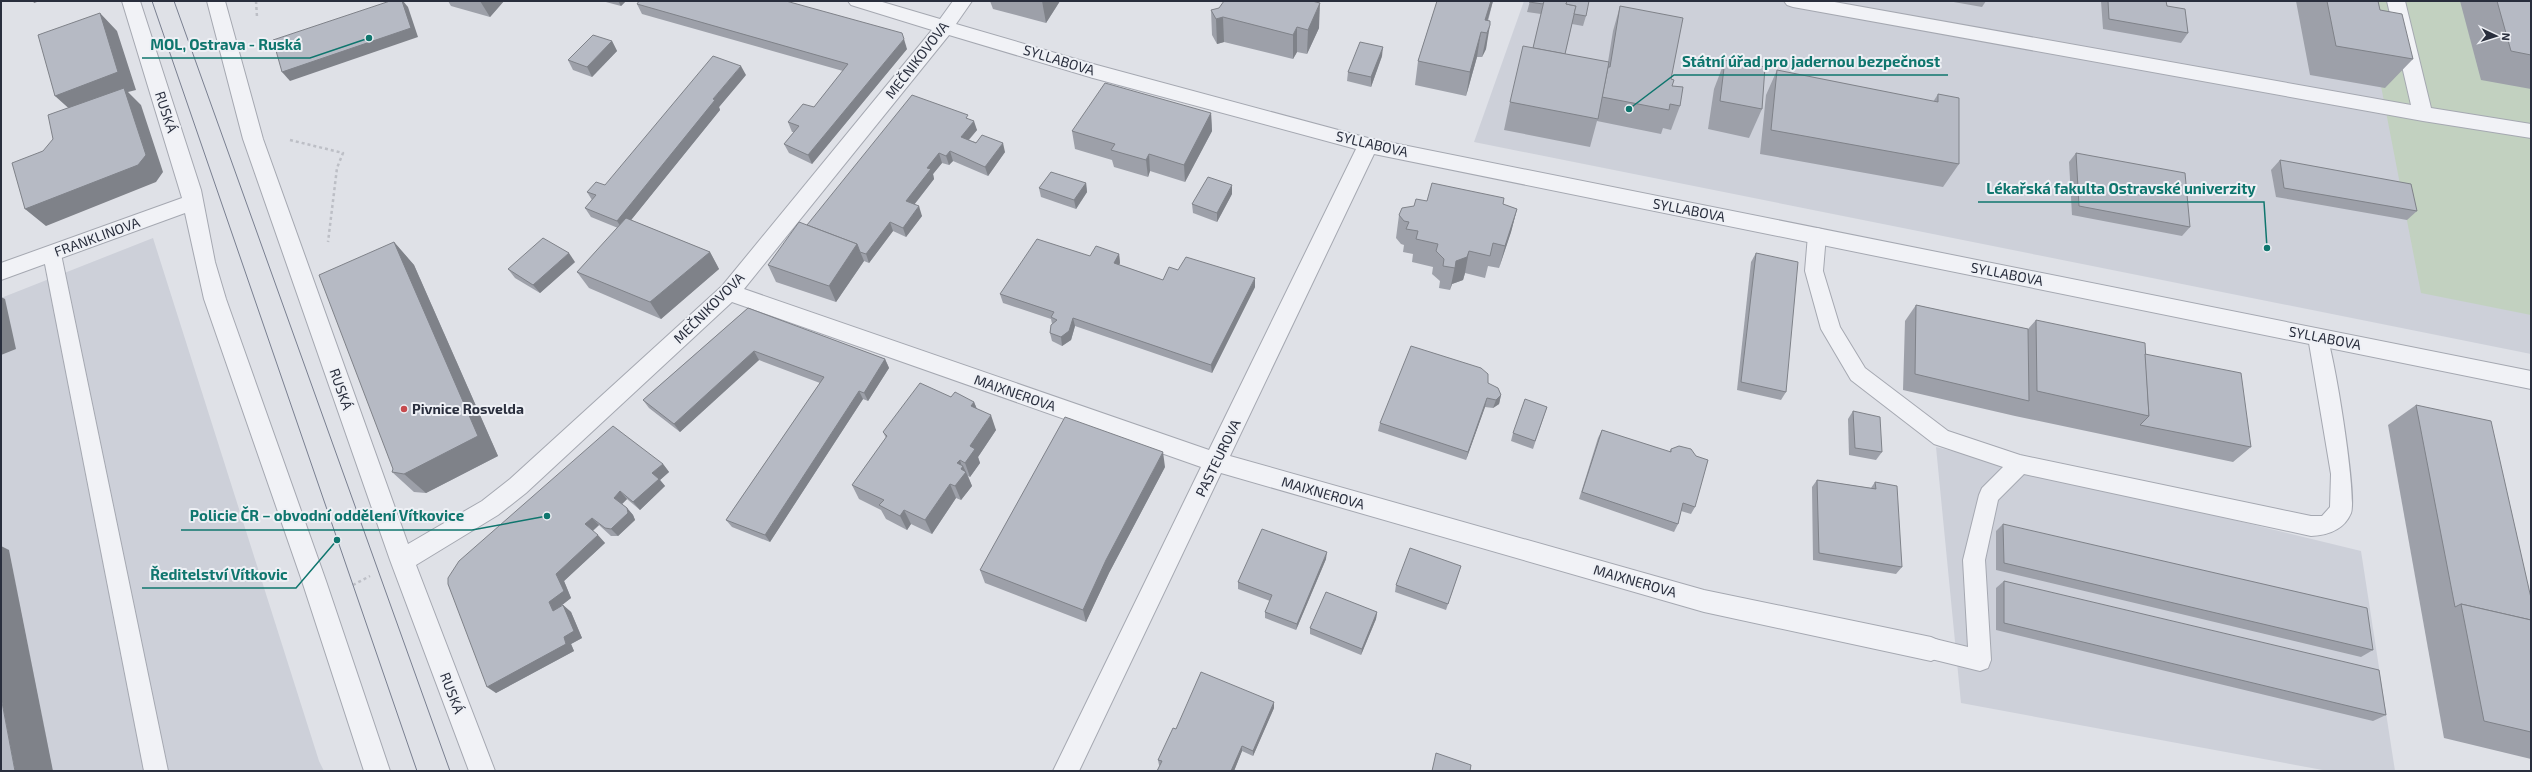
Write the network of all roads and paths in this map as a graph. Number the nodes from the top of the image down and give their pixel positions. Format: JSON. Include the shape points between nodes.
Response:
{"nodes":[{"id":1,"x":131,"y":1,"type":"edge"},
{"id":2,"x":216,"y":1,"type":"edge"},
{"id":3,"x":857,"y":1,"type":"edge"},
{"id":4,"x":963,"y":1,"type":"edge"},
{"id":5,"x":1793,"y":1,"type":"edge"},
{"id":6,"x":2396,"y":1,"type":"edge"},
{"id":7,"x":945,"y":26,"type":"junction"},
{"id":8,"x":2423,"y":114,"type":"junction"},
{"id":9,"x":2531,"y":131,"type":"edge"},
{"id":10,"x":1368,"y":145,"type":"junction"},
{"id":11,"x":193,"y":202,"type":"junction"},
{"id":12,"x":1817,"y":235,"type":"junction"},
{"id":13,"x":52,"y":254,"type":"junction"},
{"id":14,"x":1,"y":272,"type":"edge"},
{"id":15,"x":729,"y":292,"type":"junction"},
{"id":16,"x":2318,"y":337,"type":"junction"},
{"id":17,"x":2531,"y":380,"type":"edge"},
{"id":18,"x":1216,"y":462,"type":"junction"},
{"id":19,"x":2020,"y":464,"type":"junction"},
{"id":20,"x":402,"y":560,"type":"junction"},
{"id":21,"x":321,"y":602,"type":"junction"},
{"id":22,"x":1931,"y":649,"type":"joint"},
{"id":23,"x":156,"y":771,"type":"edge"},
{"id":24,"x":377,"y":771,"type":"edge"},
{"id":25,"x":482,"y":771,"type":"edge"},
{"id":26,"x":1066,"y":771,"type":"edge"}],
"edges":[{"from":1,"to":11,"type":"street","name":"RUSKÁ"},
{"from":2,"to":20,"type":"street","name":"RUSKÁ","via":[[253,139]]},
{"from":3,"to":7,"type":"street","name":"SYLLABOVA"},
{"from":4,"to":7,"type":"street","name":"MEČNIKOVOVA"},
{"from":5,"to":8,"type":"street"},
{"from":6,"to":8,"type":"street"},
{"from":7,"to":10,"type":"street","name":"SYLLABOVA","via":[[1093,71]]},
{"from":7,"to":15,"type":"street","name":"MEČNIKOVOVA"},
{"from":8,"to":9,"type":"street"},
{"from":10,"to":12,"type":"street","name":"SYLLABOVA"},
{"from":10,"to":18,"type":"street","name":"PASTEUROVA"},
{"from":11,"to":13,"type":"street","name":"FRANKLINOVA"},
{"from":11,"to":21,"type":"street","name":"RUSKÁ","via":[[215,299]]},
{"from":12,"to":16,"type":"street","name":"SYLLABOVA"},
{"from":12,"to":19,"type":"lane","via":[[1814,271],[1829,322],[1858,374],[1941,438]]},
{"from":13,"to":14,"type":"street","name":"FRANKLINOVA"},
{"from":13,"to":23,"type":"lane"},
{"from":15,"to":18,"type":"street","name":"MAIXNEROVA"},
{"from":15,"to":20,"type":"street","name":"MEČNIKOVOVA","via":[[518,486],[490,508]]},
{"from":16,"to":17,"type":"street","name":"SYLLABOVA"},
{"from":16,"to":19,"type":"lane","via":[[2341,474],[2341,512],[2327,525],[2311,526]]},
{"from":18,"to":22,"type":"street","name":"MAIXNEROVA","via":[[1704,601]]},
{"from":18,"to":26,"type":"street","name":"PASTEUROVA"},
{"from":19,"to":22,"type":"lane","via":[[1989,495],[1974,560],[1980,660]]},
{"from":20,"to":21,"type":"path"},
{"from":20,"to":25,"type":"street","name":"RUSKÁ"},
{"from":21,"to":24,"type":"street","name":"RUSKÁ"}]}
